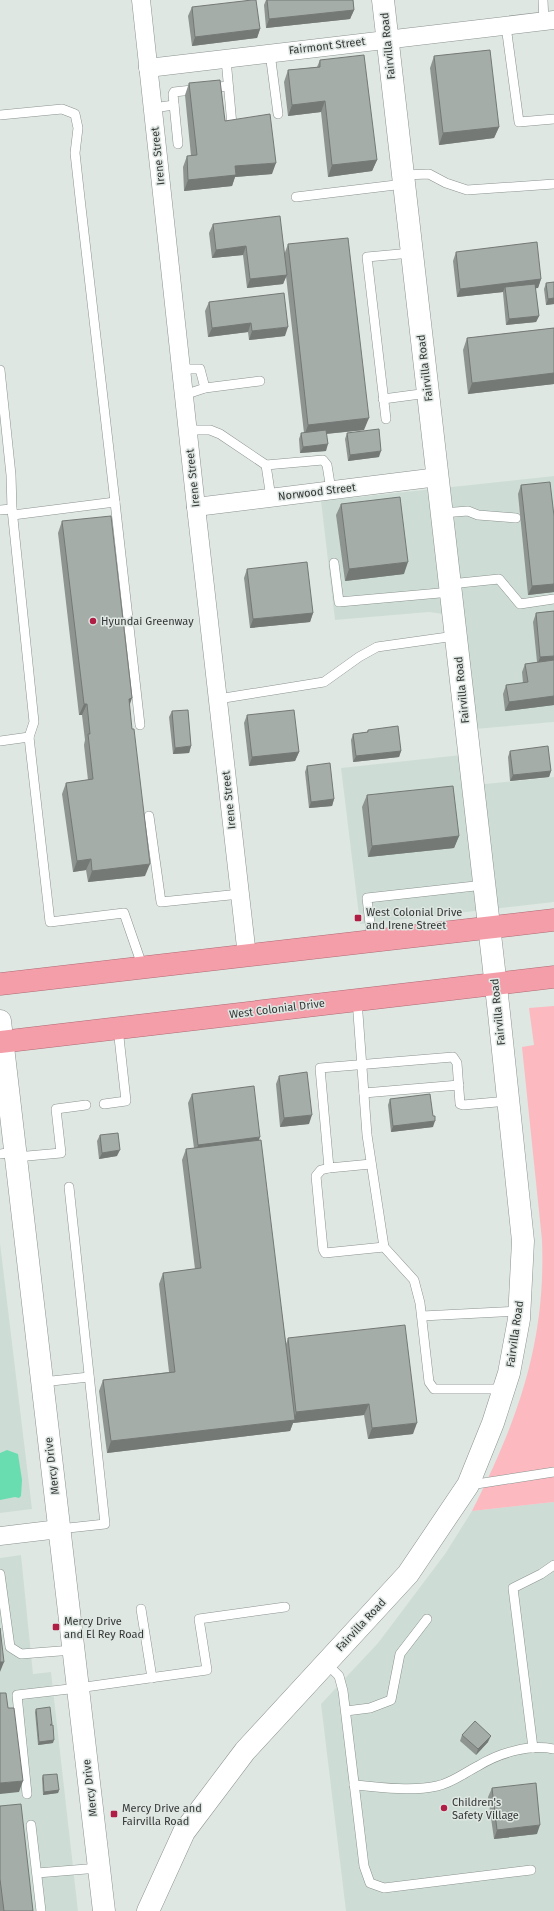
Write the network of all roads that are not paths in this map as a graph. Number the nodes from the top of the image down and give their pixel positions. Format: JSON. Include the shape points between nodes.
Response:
{"nodes":[{"id":1,"x":141,"y":0,"type":"edge"},
{"id":2,"x":383,"y":0,"type":"edge"},
{"id":3,"x":543,"y":0,"type":"edge"},
{"id":4,"x":549,"y":21,"type":"edge"},
{"id":5,"x":506,"y":26,"type":"junction"},
{"id":6,"x":388,"y":39,"type":"junction"},
{"id":7,"x":270,"y":53,"type":"junction"},
{"id":8,"x":226,"y":59,"type":"junction"},
{"id":9,"x":148,"y":68,"type":"junction"},
{"id":10,"x":228,"y":86,"type":"junction"},
{"id":11,"x":174,"y":105,"type":"junction"},
{"id":12,"x":152,"y":108,"type":"junction"},
{"id":13,"x":278,"y":114,"type":"dead end"},
{"id":14,"x":0,"y":115,"type":"edge"},
{"id":15,"x":554,"y":119,"type":"edge"},
{"id":16,"x":232,"y":125,"type":"edge"},
{"id":17,"x":178,"y":144,"type":"dead end"},
{"id":18,"x":404,"y":179,"type":"junction"},
{"id":19,"x":554,"y":184,"type":"edge"},
{"id":20,"x":296,"y":197,"type":"dead end"},
{"id":21,"x":411,"y":253,"type":"junction"},
{"id":22,"x":0,"y":370,"type":"edge"},
{"id":23,"x":181,"y":370,"type":"junction"},
{"id":24,"x":260,"y":381,"type":"dead end"},
{"id":25,"x":205,"y":388,"type":"junction"},
{"id":26,"x":428,"y":393,"type":"junction"},
{"id":27,"x":184,"y":395,"type":"junction"},
{"id":28,"x":383,"y":399,"type":"junction"},
{"id":29,"x":386,"y":420,"type":"dead end"},
{"id":30,"x":188,"y":430,"type":"junction"},
{"id":31,"x":266,"y":465,"type":"junction"},
{"id":32,"x":438,"y":477,"type":"junction"},
{"id":33,"x":331,"y":490,"type":"junction"},
{"id":34,"x":271,"y":498,"type":"junction"},
{"id":35,"x":115,"y":502,"type":"junction"},
{"id":36,"x":196,"y":507,"type":"junction"},
{"id":37,"x":0,"y":510,"type":"edge"},
{"id":38,"x":12,"y":512,"type":"junction"},
{"id":39,"x":442,"y":513,"type":"junction"},
{"id":40,"x":516,"y":518,"type":"dead end"},
{"id":41,"x":334,"y":563,"type":"dead end"},
{"id":42,"x":450,"y":588,"type":"junction"},
{"id":43,"x":554,"y":599,"type":"edge"},
{"id":44,"x":455,"y":636,"type":"junction"},
{"id":45,"x":218,"y":699,"type":"junction"},
{"id":46,"x":140,"y":725,"type":"dead end"},
{"id":47,"x":30,"y":737,"type":"junction"},
{"id":48,"x":0,"y":741,"type":"edge"},
{"id":49,"x":149,"y":816,"type":"dead end"},
{"id":50,"x":484,"y":885,"type":"junction"},
{"id":51,"x":240,"y":894,"type":"junction"},
{"id":52,"x":554,"y":920,"type":"edge"},
{"id":53,"x":488,"y":928,"type":"junction"},
{"id":54,"x":372,"y":941,"type":"junction"},
{"id":55,"x":247,"y":956,"type":"junction"},
{"id":56,"x":142,"y":968,"type":"junction"},
{"id":57,"x":554,"y":977,"type":"edge"},
{"id":58,"x":0,"y":984,"type":"edge"},
{"id":59,"x":495,"y":984,"type":"junction"},
{"id":60,"x":357,"y":1000,"type":"junction"},
{"id":61,"x":118,"y":1028,"type":"junction"},
{"id":62,"x":1,"y":1035,"type":"edge"},
{"id":63,"x":362,"y":1064,"type":"junction"},
{"id":64,"x":459,"y":1085,"type":"junction"},
{"id":65,"x":364,"y":1093,"type":"junction"},
{"id":66,"x":508,"y":1101,"type":"junction"},
{"id":67,"x":104,"y":1104,"type":"dead end"},
{"id":68,"x":86,"y":1105,"type":"dead end"},
{"id":69,"x":10,"y":1155,"type":"edge"},
{"id":70,"x":371,"y":1164,"type":"junction"},
{"id":71,"x":329,"y":1168,"type":"junction"},
{"id":72,"x":69,"y":1187,"type":"dead end"},
{"id":73,"x":384,"y":1247,"type":"junction"},
{"id":74,"x":520,"y":1311,"type":"junction"},
{"id":75,"x":422,"y":1316,"type":"junction"},
{"id":76,"x":89,"y":1377,"type":"junction"},
{"id":77,"x":42,"y":1382,"type":"junction"},
{"id":78,"x":504,"y":1389,"type":"junction"},
{"id":79,"x":554,"y":1472,"type":"edge"},
{"id":80,"x":468,"y":1485,"type":"junction"},
{"id":81,"x":59,"y":1529,"type":"junction"},
{"id":82,"x":0,"y":1536,"type":"edge"},
{"id":83,"x":554,"y":1566,"type":"edge"},
{"id":84,"x":0,"y":1574,"type":"edge"},
{"id":85,"x":285,"y":1607,"type":"dead end"},
{"id":86,"x":141,"y":1609,"type":"dead end"},
{"id":87,"x":428,"y":1619,"type":"dead end"},
{"id":88,"x":74,"y":1650,"type":"junction"},
{"id":89,"x":326,"y":1663,"type":"junction"},
{"id":90,"x":152,"y":1678,"type":"junction"},
{"id":91,"x":78,"y":1688,"type":"junction"},
{"id":92,"x":346,"y":1710,"type":"junction"},
{"id":93,"x":533,"y":1748,"type":"junction"},
{"id":94,"x":554,"y":1749,"type":"edge"},
{"id":95,"x":354,"y":1785,"type":"junction"},
{"id":96,"x":27,"y":1794,"type":"dead end"},
{"id":97,"x":31,"y":1825,"type":"dead end"},
{"id":98,"x":99,"y":1868,"type":"junction"},
{"id":99,"x":531,"y":1870,"type":"dead end"},
{"id":100,"x":37,"y":1873,"type":"junction"},
{"id":101,"x":41,"y":1911,"type":"edge"},
{"id":102,"x":104,"y":1911,"type":"edge"},
{"id":103,"x":148,"y":1911,"type":"edge"}],
"edges":[{"from":1,"to":9,"type":"street","name":"Irene Street"},
{"from":2,"to":6,"type":"street","name":"Fairvilla Road"},
{"from":3,"to":4,"type":"lane"},
{"from":4,"to":5,"type":"street","name":"Fairmont Street"},
{"from":5,"to":6,"type":"street","name":"Fairmont Street"},
{"from":5,"to":15,"type":"lane","via":[[519,122]]},
{"from":6,"to":7,"type":"street","name":"Fairmont Street"},
{"from":6,"to":18,"type":"street","name":"Fairvilla Road"},
{"from":7,"to":8,"type":"street","name":"Fairmont Street"},
{"from":7,"to":13,"type":"lane"},
{"from":8,"to":9,"type":"street","name":"Fairmont Street"},
{"from":8,"to":10,"type":"lane"},
{"from":9,"to":12,"type":"street","name":"Irene Street"},
{"from":10,"to":11,"type":"lane","via":[[174,92]]},
{"from":10,"to":16,"type":"lane"},
{"from":11,"to":12,"type":"lane"},
{"from":11,"to":17,"type":"lane"},
{"from":12,"to":23,"type":"street","name":"Irene Street"},
{"from":14,"to":35,"type":"lane","via":[[62,109],[75,114],[78,128],[75,153]]},
{"from":18,"to":19,"type":"lane","via":[[429,174],[467,190]]},
{"from":18,"to":20,"type":"lane"},
{"from":18,"to":21,"type":"street","name":"Fairvilla Road"},
{"from":21,"to":26,"type":"street","name":"Fairvilla Road"},
{"from":21,"to":28,"type":"lane","via":[[367,257]]},
{"from":22,"to":38,"type":"lane","via":[[11,475]]},
{"from":23,"to":25,"type":"lane","via":[[200,369]]},
{"from":23,"to":27,"type":"street","name":"Irene Street"},
{"from":24,"to":25,"type":"lane"},
{"from":25,"to":27,"type":"lane"},
{"from":26,"to":28,"type":"lane"},
{"from":26,"to":32,"type":"street","name":"Fairvilla Road"},
{"from":27,"to":30,"type":"street","name":"Irene Street"},
{"from":28,"to":29,"type":"lane"},
{"from":30,"to":31,"type":"lane","via":[[210,430],[220,434]]},
{"from":30,"to":36,"type":"street","name":"Irene Street"},
{"from":31,"to":33,"type":"lane","via":[[323,460],[327,465]]},
{"from":31,"to":34,"type":"lane"},
{"from":32,"to":33,"type":"street","name":"Norwood Street"},
{"from":32,"to":39,"type":"street","name":"Fairvilla Road"},
{"from":33,"to":34,"type":"street","name":"Norwood Street"},
{"from":34,"to":36,"type":"street","name":"Norwood Street"},
{"from":35,"to":38,"type":"lane"},
{"from":35,"to":46,"type":"lane"},
{"from":36,"to":45,"type":"street","name":"Irene Street"},
{"from":37,"to":38,"type":"lane"},
{"from":38,"to":47,"type":"lane","via":[[34,722]]},
{"from":39,"to":40,"type":"lane","via":[[468,511],[478,515]]},
{"from":39,"to":42,"type":"street","name":"Fairvilla Road"},
{"from":41,"to":42,"type":"lane","via":[[339,602]]},
{"from":42,"to":43,"type":"lane","via":[[499,579],[520,604]]},
{"from":42,"to":44,"type":"street","name":"Fairvilla Road"},
{"from":44,"to":45,"type":"lane","via":[[377,647],[324,682]]},
{"from":44,"to":50,"type":"street","name":"Fairvilla Road"},
{"from":45,"to":51,"type":"street","name":"Irene Street"},
{"from":47,"to":48,"type":"lane"},
{"from":47,"to":56,"type":"lane","via":[[50,922],[124,913]]},
{"from":49,"to":51,"type":"lane","via":[[161,902]]},
{"from":50,"to":53,"type":"street","name":"Fairvilla Road"},
{"from":50,"to":54,"type":"lane","via":[[367,898]]},
{"from":51,"to":55,"type":"street","name":"Irene Street"},
{"from":52,"to":53,"type":"highway"},
{"from":53,"to":54,"type":"highway"},
{"from":53,"to":59,"type":"street","name":"Fairvilla Road"},
{"from":54,"to":55,"type":"highway"},
{"from":55,"to":56,"type":"highway"},
{"from":56,"to":58,"type":"highway"},
{"from":57,"to":59,"type":"highway","name":"West Colonial Drive"},
{"from":59,"to":60,"type":"highway","name":"West Colonial Drive"},
{"from":59,"to":66,"type":"street","name":"Fairvilla Road"},
{"from":60,"to":61,"type":"highway","name":"West Colonial Drive"},
{"from":60,"to":63,"type":"lane"},
{"from":61,"to":62,"type":"highway","name":"West Colonial Drive"},
{"from":61,"to":67,"type":"lane","via":[[126,1101]]},
{"from":62,"to":69,"type":"street","name":"Mercy Drive"},
{"from":63,"to":64,"type":"lane","via":[[453,1057],[457,1064]]},
{"from":63,"to":65,"type":"lane"},
{"from":63,"to":71,"type":"lane","via":[[320,1068]]},
{"from":64,"to":65,"type":"lane"},
{"from":64,"to":66,"type":"lane","via":[[462,1105]]},
{"from":65,"to":70,"type":"lane"},
{"from":66,"to":74,"type":"street","name":"Fairvilla Road","via":[[523,1241]]},
{"from":68,"to":69,"type":"lane","via":[[56,1109],[61,1153]]},
{"from":69,"to":77,"type":"street","name":"Mercy Drive"},
{"from":70,"to":71,"type":"lane"},
{"from":70,"to":73,"type":"lane"},
{"from":71,"to":73,"type":"lane","via":[[321,1170],[316,1176],[325,1253]]},
{"from":72,"to":76,"type":"lane"},
{"from":73,"to":75,"type":"lane","via":[[414,1280]]},
{"from":74,"to":75,"type":"lane"},
{"from":74,"to":78,"type":"street","name":"Fairvilla Road"},
{"from":75,"to":78,"type":"lane","via":[[429,1382],[434,1389]]},
{"from":76,"to":77,"type":"lane"},
{"from":76,"to":81,"type":"lane","via":[[105,1524]]},
{"from":77,"to":81,"type":"street","name":"Mercy Drive"},
{"from":78,"to":80,"type":"street","name":"Fairvilla Road"},
{"from":79,"to":80,"type":"lane"},
{"from":80,"to":89,"type":"street","name":"Fairvilla Road","via":[[408,1574]]},
{"from":81,"to":82,"type":"street"},
{"from":81,"to":88,"type":"street","name":"Mercy Drive"},
{"from":83,"to":93,"type":"lane","via":[[513,1588]]},
{"from":84,"to":88,"type":"lane","via":[[10,1647],[21,1654]]},
{"from":85,"to":90,"type":"lane","via":[[199,1619],[207,1670]]},
{"from":86,"to":90,"type":"lane"},
{"from":87,"to":92,"type":"lane","via":[[400,1654],[391,1700],[370,1708]]},
{"from":88,"to":91,"type":"street","name":"Mercy Drive"},
{"from":89,"to":92,"type":"lane","via":[[339,1676]]},
{"from":89,"to":103,"type":"street","name":"Fairvilla Road","via":[[245,1751],[184,1832]]},
{"from":90,"to":91,"type":"lane"},
{"from":91,"to":96,"type":"lane","via":[[17,1694]]},
{"from":91,"to":98,"type":"street","name":"Mercy Drive"},
{"from":92,"to":95,"type":"lane"},
{"from":93,"to":94,"type":"lane"},
{"from":93,"to":95,"type":"lane","via":[[495,1756],[453,1781],[436,1786],[401,1789]]},
{"from":95,"to":99,"type":"lane","via":[[364,1866],[370,1883],[384,1888]]},
{"from":97,"to":100,"type":"lane"},
{"from":98,"to":100,"type":"lane"},
{"from":98,"to":102,"type":"street","name":"Mercy Drive"},
{"from":100,"to":101,"type":"lane"}]}
